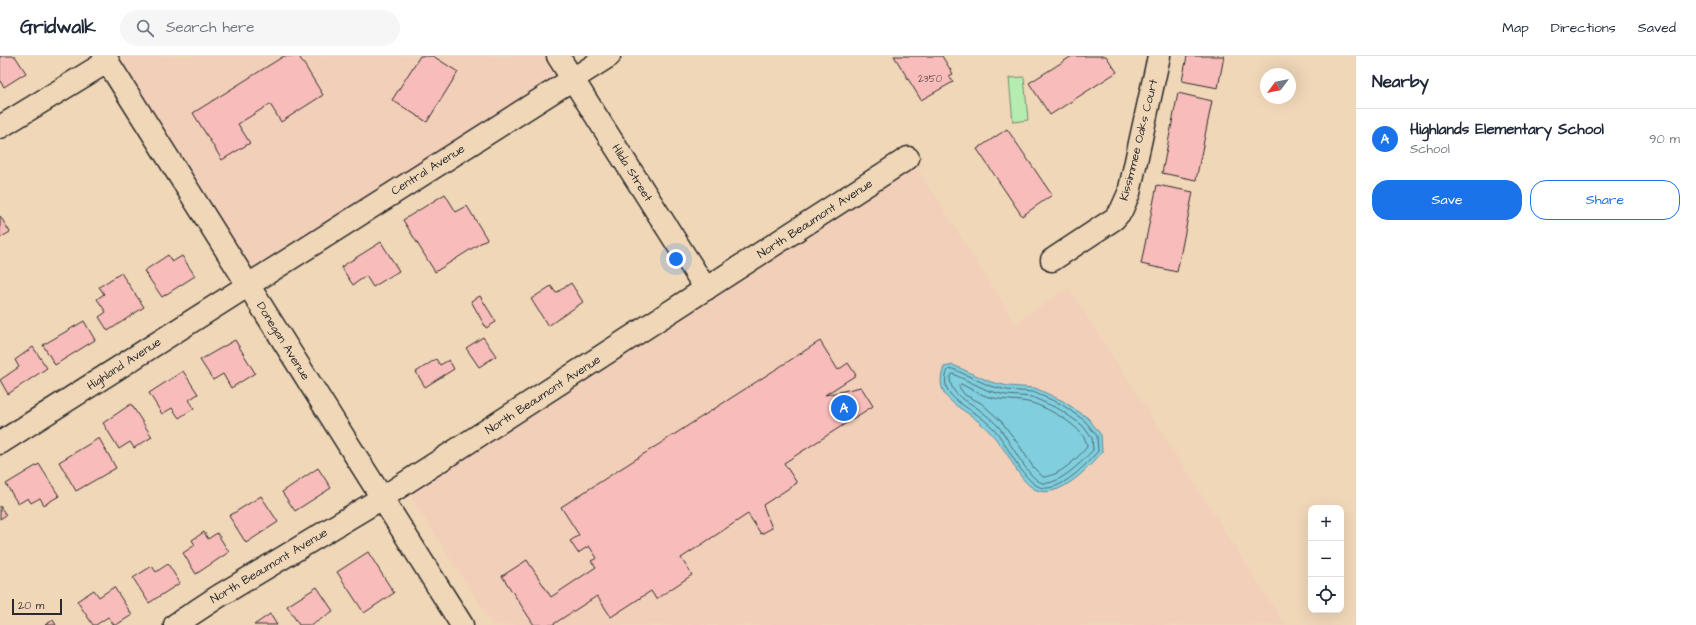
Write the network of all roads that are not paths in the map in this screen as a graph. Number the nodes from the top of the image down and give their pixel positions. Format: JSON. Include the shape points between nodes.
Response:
{"nodes":[{"id":1,"x":558,"y":56,"type":"edge"},
{"id":2,"x":609,"y":56,"type":"edge"},
{"id":3,"x":1159,"y":56,"type":"edge"},
{"id":4,"x":106,"y":59,"type":"edge"},
{"id":5,"x":572,"y":79,"type":"junction"},
{"id":6,"x":0,"y":127,"type":"edge"},
{"id":7,"x":908,"y":158,"type":"dead end"},
{"id":8,"x":1052,"y":260,"type":"dead end"},
{"id":9,"x":248,"y":285,"type":"junction"},
{"id":10,"x":706,"y":290,"type":"junction"},
{"id":11,"x":0,"y":443,"type":"edge"},
{"id":12,"x":382,"y":498,"type":"junction"},
{"id":13,"x":175,"y":625,"type":"edge"},
{"id":14,"x":462,"y":625,"type":"edge"}],
"edges":[{"from":1,"to":5,"type":"street","name":"Hilda Street"},
{"from":2,"to":5,"type":"street","name":"Central Avenue"},
{"from":3,"to":8,"type":"street","name":"Kissimmee Oaks Court","via":[[1129,193],[1121,211],[1114,219]]},
{"from":4,"to":6,"type":"street"},
{"from":4,"to":9,"type":"street","name":"Donegan Avenue"},
{"from":5,"to":9,"type":"street","name":"Central Avenue"},
{"from":5,"to":10,"type":"street","name":"Hilda Street"},
{"from":7,"to":10,"type":"street","name":"North Beaumont Avenue"},
{"from":9,"to":11,"type":"street","name":"Highland Avenue"},
{"from":9,"to":12,"type":"street","name":"Donegan Avenue"},
{"from":10,"to":12,"type":"street","name":"North Beaumont Avenue"},
{"from":12,"to":13,"type":"street","name":"North Beaumont Avenue","via":[[218,596]]},
{"from":12,"to":14,"type":"street","name":"Donegan Avenue"}]}
